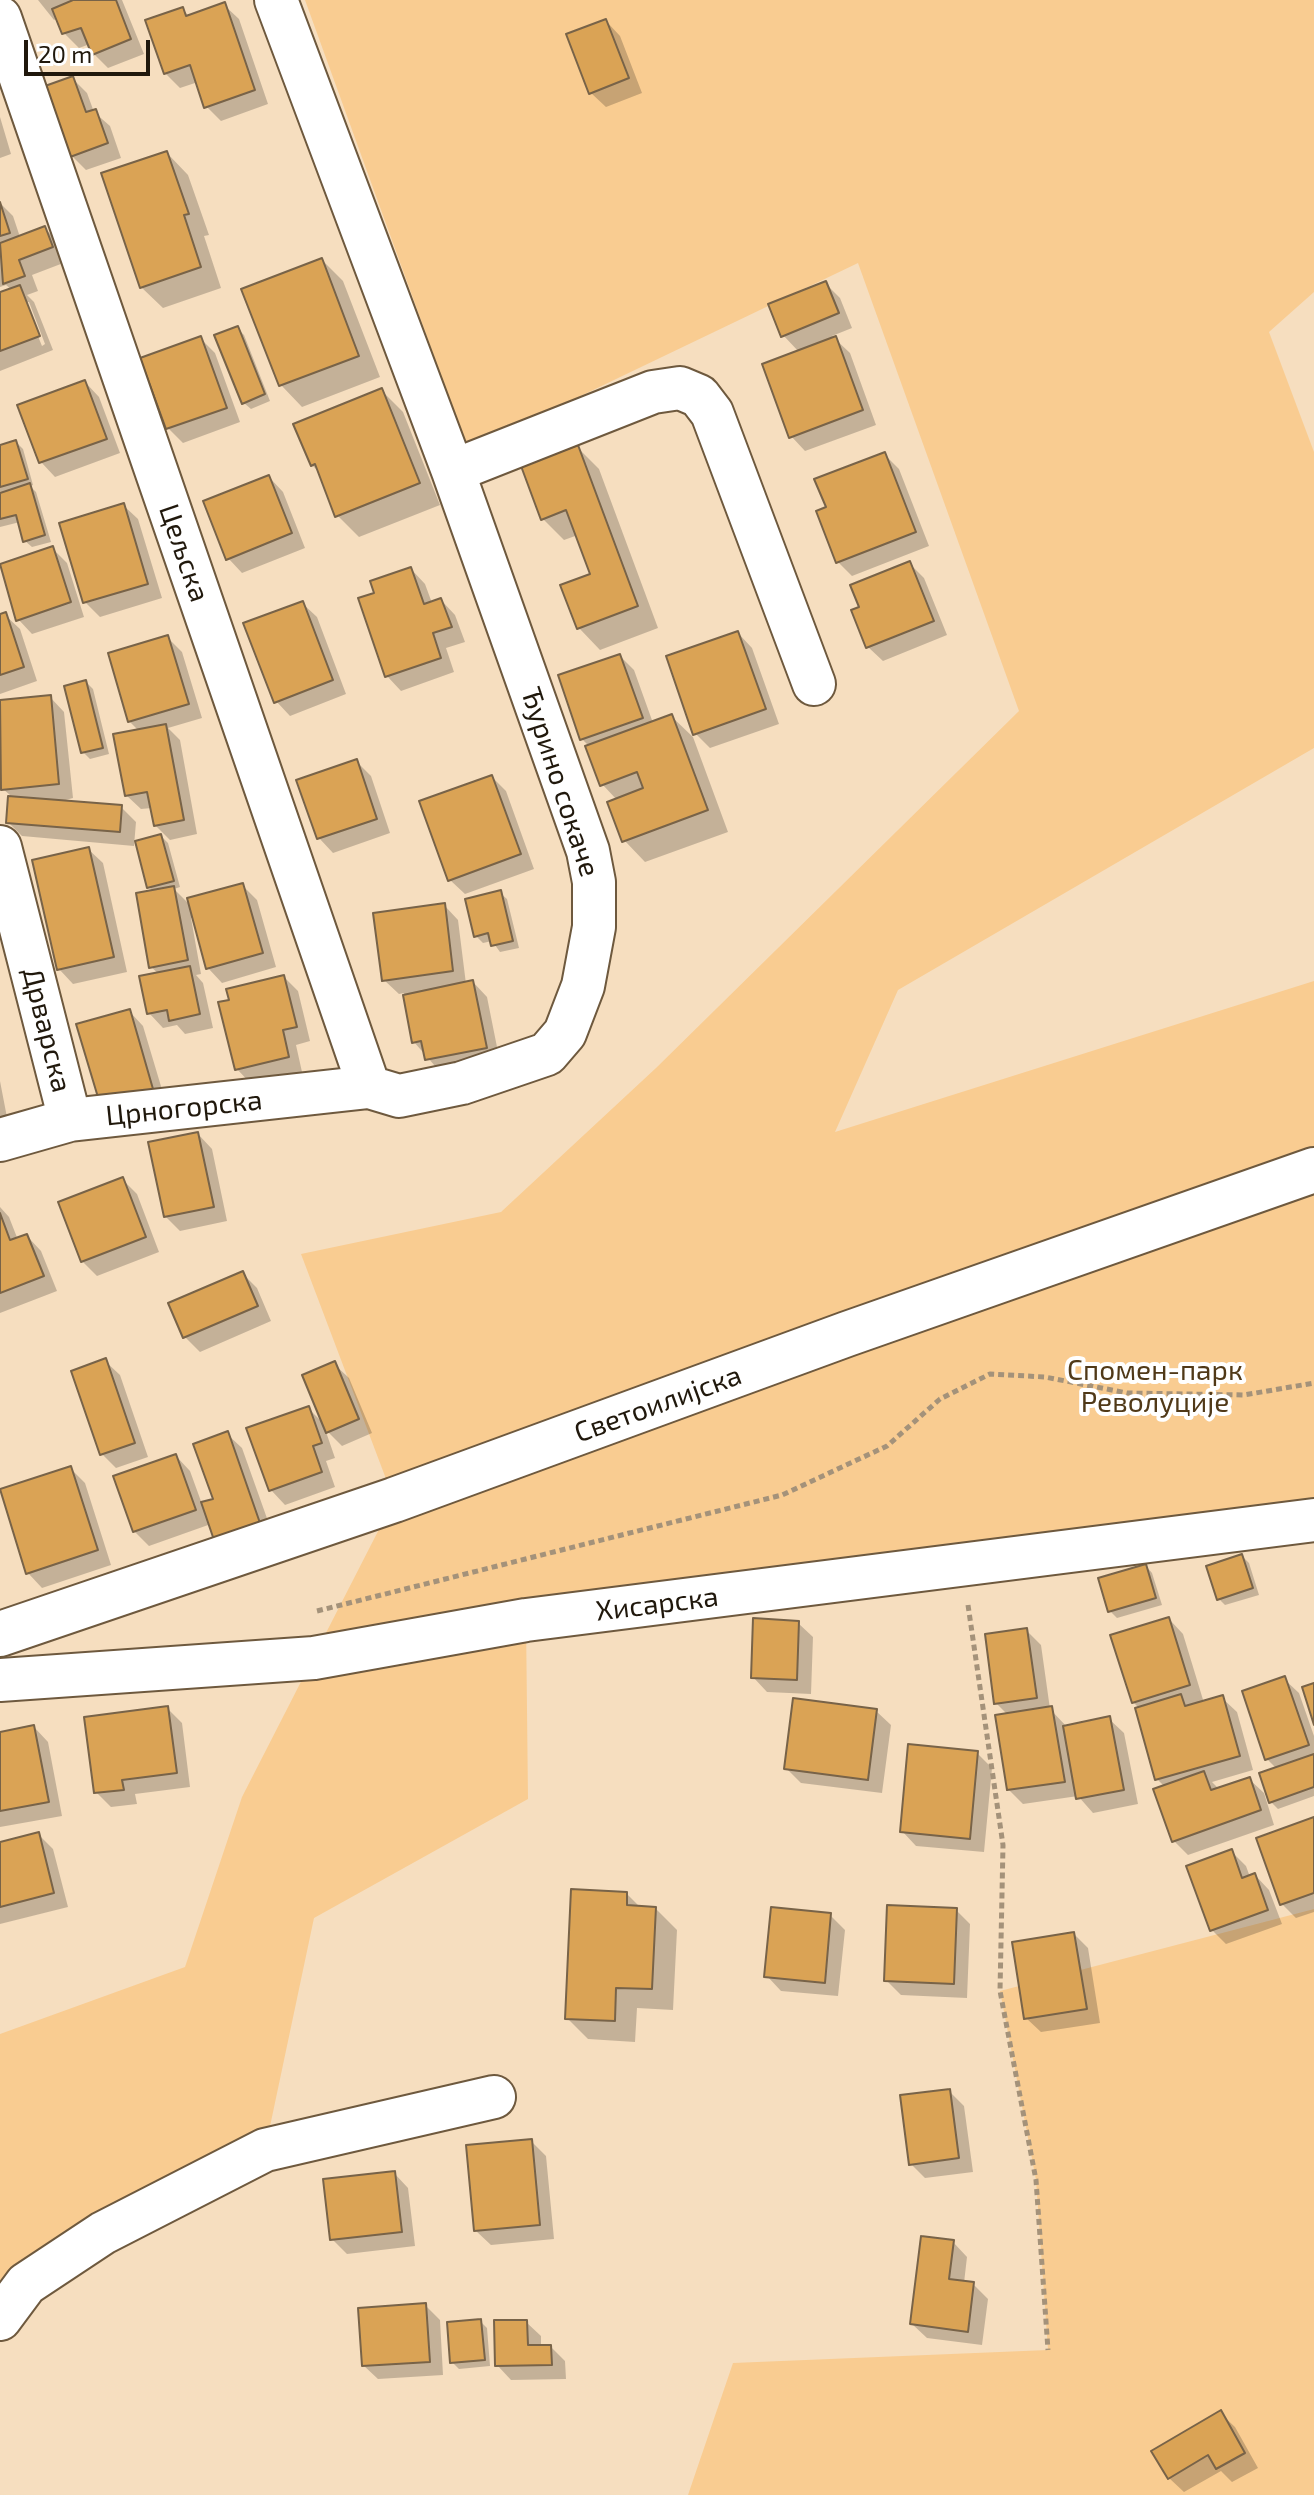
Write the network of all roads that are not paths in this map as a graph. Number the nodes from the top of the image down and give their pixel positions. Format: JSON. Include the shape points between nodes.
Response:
{"nodes":[{"id":1,"x":276,"y":0,"type":"edge"},
{"id":2,"x":0,"y":18,"type":"edge"},
{"id":3,"x":453,"y":471,"type":"junction"},
{"id":4,"x":814,"y":684,"type":"dead end"},
{"id":5,"x":0,"y":847,"type":"edge"},
{"id":6,"x":369,"y":1087,"type":"junction"},
{"id":7,"x":70,"y":1120,"type":"junction"},
{"id":8,"x":0,"y":1140,"type":"edge"},
{"id":9,"x":1314,"y":1170,"type":"edge"},
{"id":10,"x":1314,"y":1520,"type":"edge"},
{"id":11,"x":0,"y":1634,"type":"edge"},
{"id":12,"x":0,"y":1680,"type":"edge"},
{"id":13,"x":494,"y":2097,"type":"dead end"},
{"id":14,"x":0,"y":2319,"type":"edge"}],
"edges":[{"from":1,"to":3,"type":"street","name":"Ђурино сокаче"},
{"from":2,"to":6,"type":"street","name":"Цељска"},
{"from":3,"to":4,"type":"street","via":[[653,392],[680,388],[699,396],[712,413]]},
{"from":3,"to":6,"type":"street","name":"Ђурино сокаче","via":[[588,851],[594,927],[583,986],[565,1033],[547,1054],[462,1083],[399,1096]]},
{"from":5,"to":7,"type":"street","name":"Дрварска"},
{"from":6,"to":7,"type":"street","name":"Црногорска"},
{"from":7,"to":8,"type":"street","name":"Црногорска"},
{"from":9,"to":11,"type":"street","name":"Светоилијска","via":[[394,1500]]},
{"from":10,"to":12,"type":"street","name":"Хисарска","via":[[526,1620],[314,1658]]},
{"from":13,"to":14,"type":"street","via":[[265,2150],[70,2253],[26,2284]]}]}
